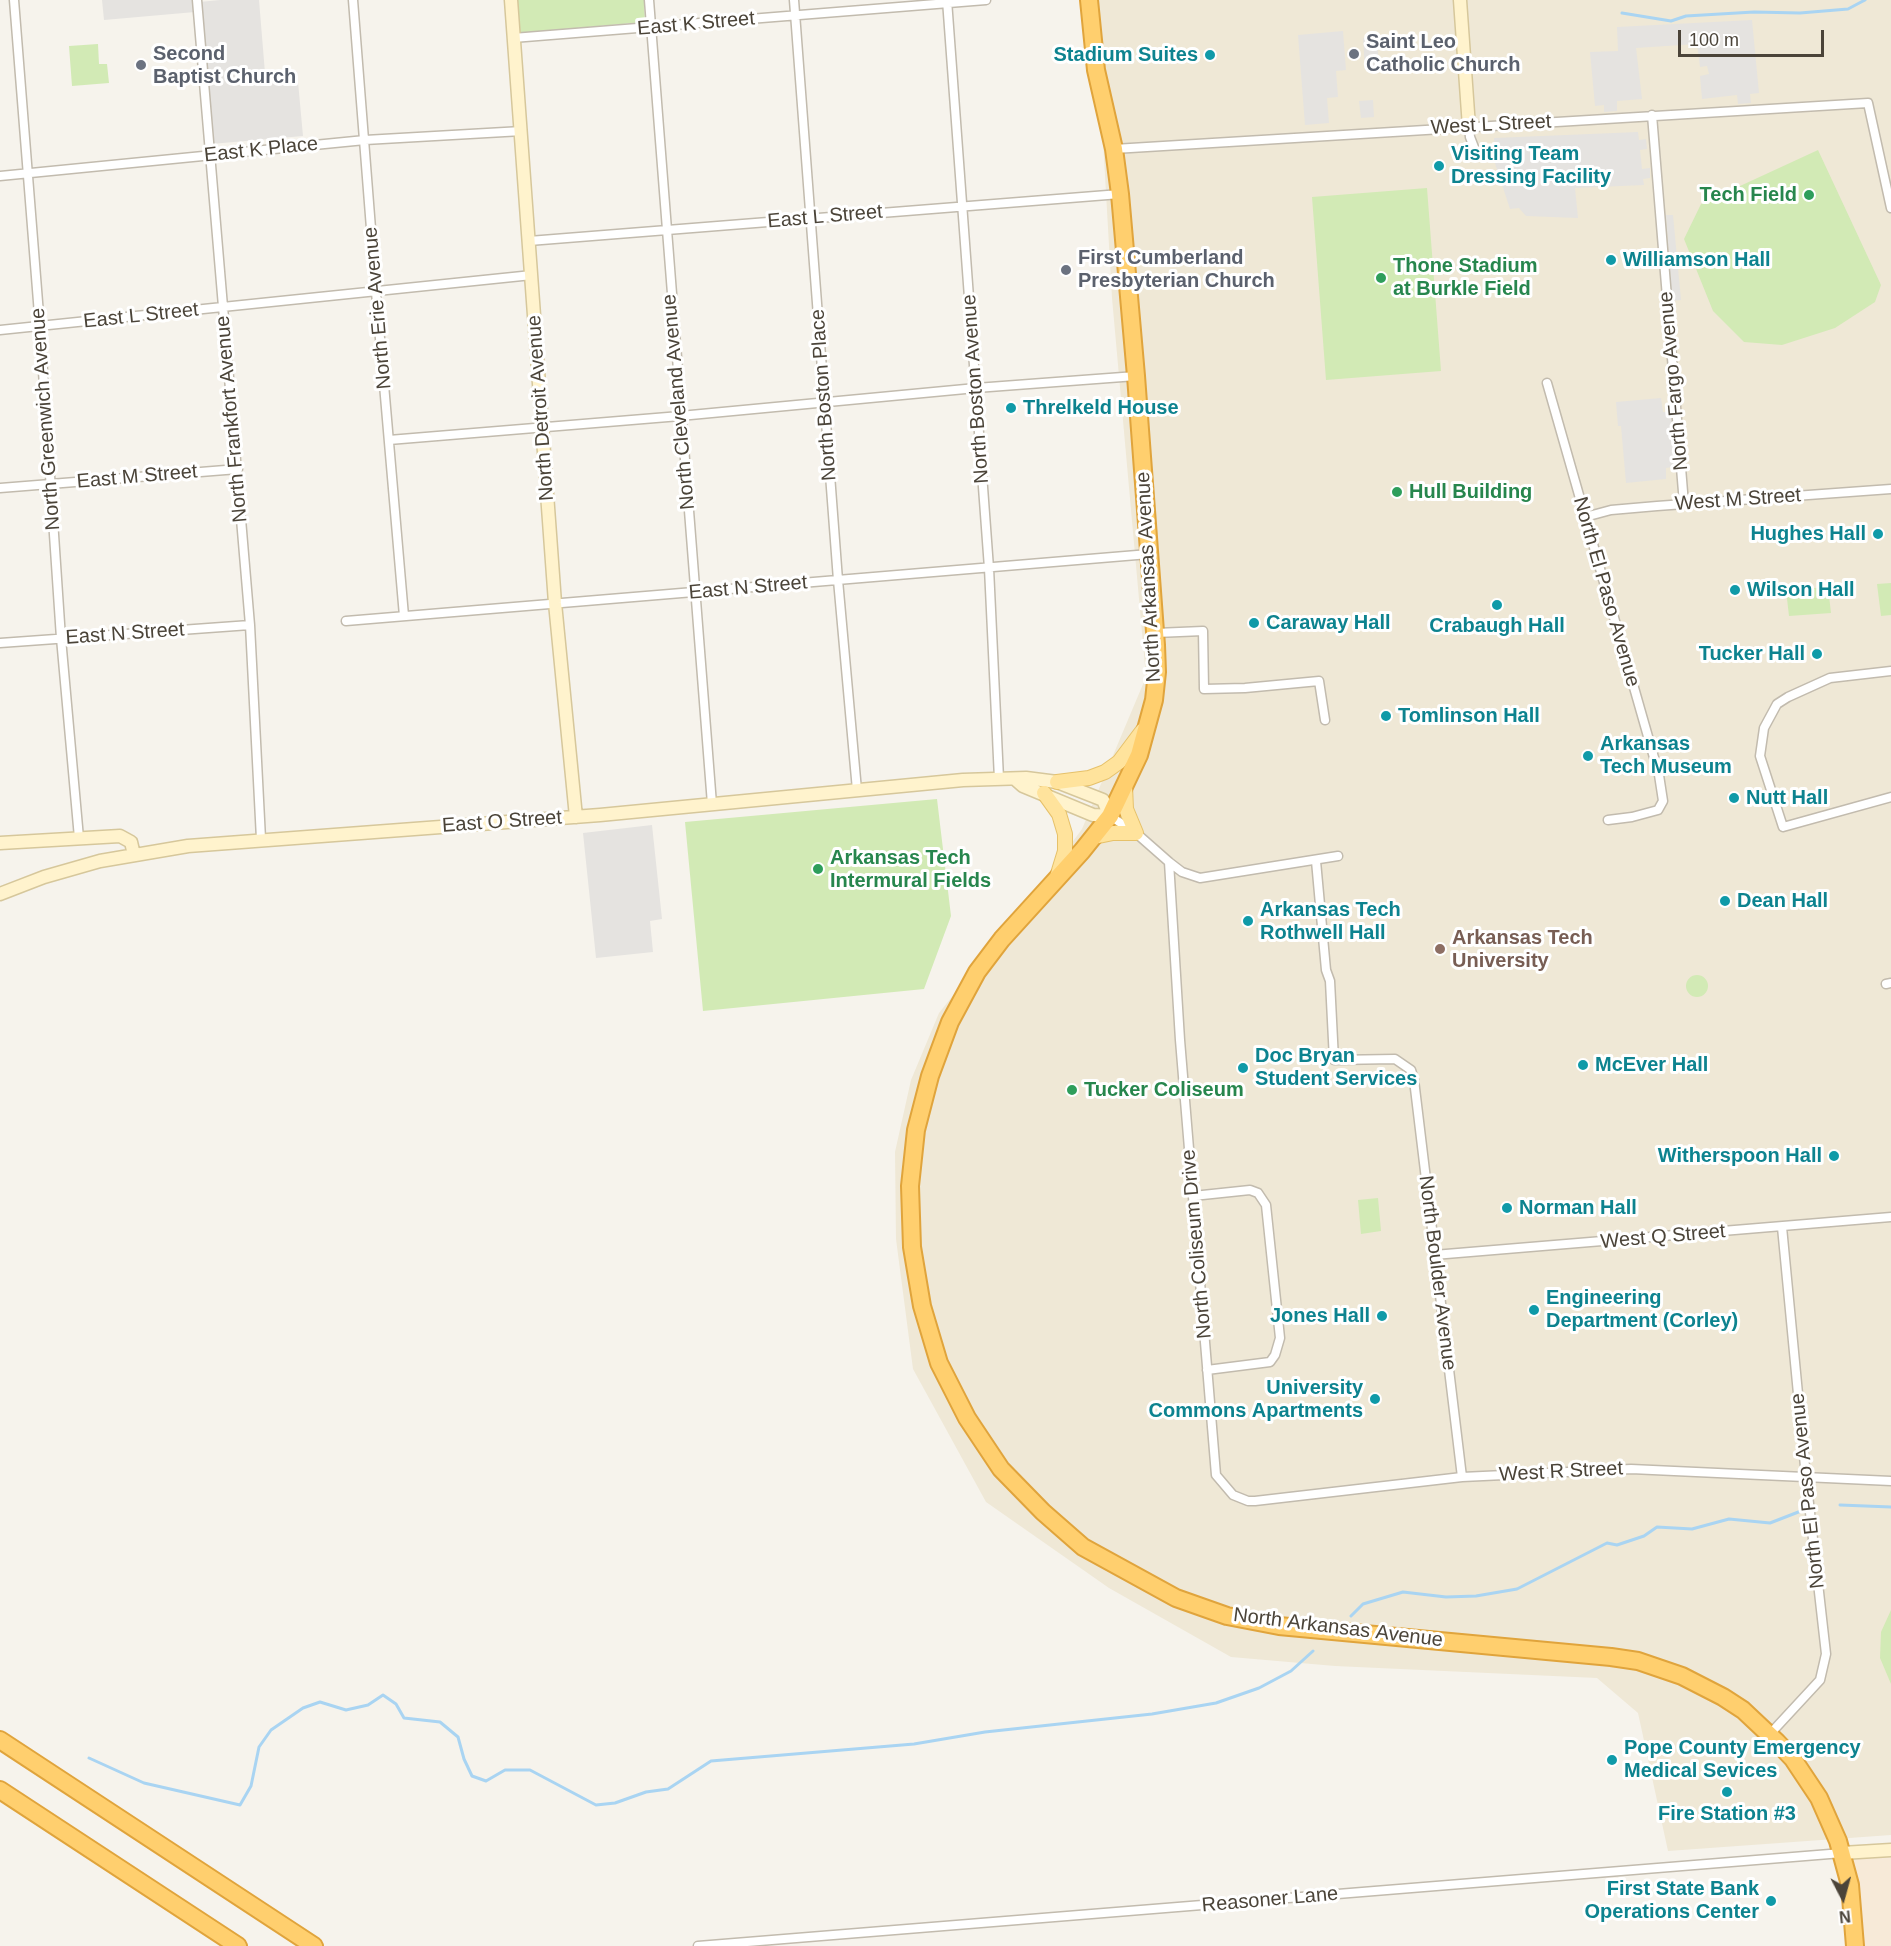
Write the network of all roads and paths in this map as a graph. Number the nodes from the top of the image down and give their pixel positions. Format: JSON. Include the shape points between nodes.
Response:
{"nodes":[{"id":1,"x":14,"y":0,"type":"edge"},
{"id":2,"x":197,"y":0,"type":"edge"},
{"id":3,"x":353,"y":0,"type":"edge"},
{"id":4,"x":511,"y":0,"type":"edge"},
{"id":5,"x":649,"y":0,"type":"edge"},
{"id":6,"x":794,"y":0,"type":"edge"},
{"id":7,"x":986,"y":0,"type":"edge"},
{"id":8,"x":1089,"y":0,"type":"edge"},
{"id":9,"x":1461,"y":0,"type":"edge"},
{"id":10,"x":947,"y":2,"type":"edge"},
{"id":11,"x":796,"y":15,"type":"junction"},
{"id":12,"x":651,"y":28,"type":"junction"},
{"id":13,"x":513,"y":38,"type":"junction"},
{"id":14,"x":1652,"y":115,"type":"junction"},
{"id":15,"x":1469,"y":127,"type":"junction"},
{"id":16,"x":522,"y":131,"type":"junction"},
{"id":17,"x":365,"y":140,"type":"junction"},
{"id":18,"x":1114,"y":149,"type":"junction"},
{"id":19,"x":1475,"y":150,"type":"dead end"},
{"id":20,"x":210,"y":155,"type":"junction"},
{"id":21,"x":27,"y":173,"type":"junction"},
{"id":22,"x":0,"y":176,"type":"edge"},
{"id":23,"x":1120,"y":194,"type":"junction"},
{"id":24,"x":962,"y":206,"type":"junction"},
{"id":25,"x":1891,"y":208,"type":"edge"},
{"id":26,"x":810,"y":218,"type":"junction"},
{"id":27,"x":665,"y":230,"type":"junction"},
{"id":28,"x":529,"y":241,"type":"junction"},
{"id":29,"x":532,"y":275,"type":"junction"},
{"id":30,"x":376,"y":292,"type":"junction"},
{"id":31,"x":222,"y":308,"type":"junction"},
{"id":32,"x":40,"y":327,"type":"junction"},
{"id":33,"x":0,"y":330,"type":"edge"},
{"id":34,"x":1136,"y":376,"type":"junction"},
{"id":35,"x":1546,"y":383,"type":"dead end"},
{"id":36,"x":976,"y":388,"type":"junction"},
{"id":37,"x":825,"y":401,"type":"junction"},
{"id":38,"x":680,"y":416,"type":"junction"},
{"id":39,"x":543,"y":428,"type":"junction"},
{"id":40,"x":389,"y":440,"type":"junction"},
{"id":41,"x":238,"y":469,"type":"junction"},
{"id":42,"x":50,"y":484,"type":"junction"},
{"id":43,"x":0,"y":488,"type":"edge"},
{"id":44,"x":1891,"y":489,"type":"edge"},
{"id":45,"x":1684,"y":504,"type":"junction"},
{"id":46,"x":1585,"y":517,"type":"junction"},
{"id":47,"x":1149,"y":554,"type":"junction"},
{"id":48,"x":989,"y":568,"type":"junction"},
{"id":49,"x":838,"y":580,"type":"junction"},
{"id":50,"x":694,"y":592,"type":"junction"},
{"id":51,"x":555,"y":603,"type":"junction"},
{"id":52,"x":405,"y":616,"type":"junction"},
{"id":53,"x":346,"y":621,"type":"dead end"},
{"id":54,"x":250,"y":625,"type":"junction"},
{"id":55,"x":1156,"y":633,"type":"junction"},
{"id":56,"x":61,"y":638,"type":"junction"},
{"id":57,"x":0,"y":642,"type":"edge"},
{"id":58,"x":1891,"y":671,"type":"edge"},
{"id":59,"x":1149,"y":720,"type":"junction"},
{"id":60,"x":1325,"y":720,"type":"dead end"},
{"id":61,"x":999,"y":779,"type":"junction"},
{"id":62,"x":1015,"y":779,"type":"junction"},
{"id":63,"x":1057,"y":782,"type":"junction"},
{"id":64,"x":1125,"y":786,"type":"junction"},
{"id":65,"x":857,"y":790,"type":"junction"},
{"id":66,"x":1044,"y":793,"type":"junction"},
{"id":67,"x":1891,"y":796,"type":"edge"},
{"id":68,"x":712,"y":804,"type":"junction"},
{"id":69,"x":1110,"y":816,"type":"junction"},
{"id":70,"x":576,"y":817,"type":"junction"},
{"id":71,"x":1608,"y":820,"type":"dead end"},
{"id":72,"x":1136,"y":833,"type":"junction"},
{"id":73,"x":1094,"y":837,"type":"junction"},
{"id":74,"x":79,"y":838,"type":"junction"},
{"id":75,"x":261,"y":839,"type":"junction"},
{"id":76,"x":0,"y":843,"type":"edge"},
{"id":77,"x":134,"y":855,"type":"junction"},
{"id":78,"x":1338,"y":856,"type":"dead end"},
{"id":79,"x":1316,"y":861,"type":"junction"},
{"id":80,"x":1169,"y":862,"type":"junction"},
{"id":81,"x":1056,"y":881,"type":"junction"},
{"id":82,"x":0,"y":894,"type":"edge"},
{"id":83,"x":1193,"y":1196,"type":"junction"},
{"id":84,"x":1891,"y":1217,"type":"edge"},
{"id":85,"x":1782,"y":1227,"type":"junction"},
{"id":86,"x":1434,"y":1256,"type":"junction"},
{"id":87,"x":1207,"y":1370,"type":"junction"},
{"id":88,"x":1462,"y":1477,"type":"junction"},
{"id":89,"x":1806,"y":1477,"type":"junction"},
{"id":90,"x":1891,"y":1481,"type":"edge"},
{"id":91,"x":1233,"y":1495,"type":"joint"},
{"id":92,"x":1770,"y":1734,"type":"junction"},
{"id":93,"x":0,"y":1740,"type":"edge"},
{"id":94,"x":0,"y":1790,"type":"edge"},
{"id":95,"x":1891,"y":1850,"type":"edge"},
{"id":96,"x":1842,"y":1853,"type":"junction"},
{"id":97,"x":760,"y":1944,"type":"edge"},
{"id":98,"x":238,"y":1946,"type":"edge"},
{"id":99,"x":314,"y":1946,"type":"edge"},
{"id":100,"x":698,"y":1946,"type":"edge"},
{"id":101,"x":1855,"y":1946,"type":"edge"}],
"edges":[{"from":1,"to":21,"type":"street","name":"North Greenwich Avenue"},
{"from":2,"to":20,"type":"street","name":"North Frankfort Avenue"},
{"from":3,"to":17,"type":"street","name":"North Erie Avenue"},
{"from":4,"to":13,"type":"street","name":"North Detroit Avenue"},
{"from":5,"to":12,"type":"street","name":"North Cleveland Avenue"},
{"from":6,"to":11,"type":"street","name":"North Boston Place"},
{"from":7,"to":10,"type":"street","name":"East K Street"},
{"from":8,"to":18,"type":"highway","name":"North Arkansas Avenue","via":[[1096,70]]},
{"from":9,"to":15,"type":"street"},
{"from":10,"to":11,"type":"street","name":"East K Street"},
{"from":10,"to":24,"type":"street","name":"North Boston Avenue"},
{"from":11,"to":12,"type":"street","name":"East K Street"},
{"from":11,"to":26,"type":"street","name":"North Boston Place"},
{"from":12,"to":13,"type":"street","name":"East K Street"},
{"from":12,"to":27,"type":"street","name":"North Cleveland Avenue"},
{"from":13,"to":16,"type":"street","name":"North Detroit Avenue"},
{"from":14,"to":15,"type":"street","name":"West L Street"},
{"from":14,"to":25,"type":"street","name":"West L Street","via":[[1868,103]]},
{"from":14,"to":45,"type":"street","name":"North Fargo Avenue"},
{"from":15,"to":18,"type":"street","name":"West L Street"},
{"from":15,"to":19,"type":"street"},
{"from":16,"to":17,"type":"street","name":"East K Place"},
{"from":16,"to":28,"type":"street","name":"North Detroit Avenue"},
{"from":17,"to":20,"type":"street","name":"East K Place"},
{"from":17,"to":30,"type":"street","name":"North Erie Avenue"},
{"from":18,"to":23,"type":"highway","name":"North Arkansas Avenue"},
{"from":20,"to":21,"type":"street","name":"East K Place"},
{"from":20,"to":31,"type":"street","name":"North Frankfort Avenue"},
{"from":21,"to":22,"type":"street","name":"East K Place"},
{"from":21,"to":32,"type":"street","name":"North Greenwich Avenue"},
{"from":23,"to":24,"type":"street","name":"East L Street"},
{"from":23,"to":34,"type":"highway","name":"North Arkansas Avenue"},
{"from":24,"to":26,"type":"street","name":"East L Street"},
{"from":24,"to":36,"type":"street","name":"North Boston Avenue"},
{"from":26,"to":27,"type":"street","name":"East L Street"},
{"from":26,"to":37,"type":"street","name":"North Boston Place"},
{"from":27,"to":28,"type":"street","name":"East L Street"},
{"from":27,"to":38,"type":"street","name":"North Cleveland Avenue"},
{"from":28,"to":29,"type":"street","name":"North Detroit Avenue"},
{"from":29,"to":30,"type":"street","name":"East L Street"},
{"from":29,"to":39,"type":"street","name":"North Detroit Avenue"},
{"from":30,"to":31,"type":"street","name":"East L Street"},
{"from":30,"to":40,"type":"street","name":"North Erie Avenue"},
{"from":31,"to":32,"type":"street","name":"East L Street"},
{"from":31,"to":41,"type":"street","name":"North Frankfort Avenue"},
{"from":32,"to":33,"type":"street","name":"East L Street"},
{"from":32,"to":42,"type":"street","name":"North Greenwich Avenue"},
{"from":34,"to":36,"type":"street"},
{"from":34,"to":47,"type":"highway","name":"North Arkansas Avenue"},
{"from":35,"to":46,"type":"street","name":"North El Paso Avenue"},
{"from":36,"to":37,"type":"street"},
{"from":36,"to":48,"type":"street","name":"North Boston Avenue"},
{"from":37,"to":38,"type":"street"},
{"from":37,"to":49,"type":"street","name":"North Boston Place"},
{"from":38,"to":39,"type":"street"},
{"from":38,"to":50,"type":"street","name":"North Cleveland Avenue"},
{"from":39,"to":40,"type":"street"},
{"from":39,"to":51,"type":"street","name":"North Detroit Avenue"},
{"from":40,"to":52,"type":"street","name":"North Erie Avenue"},
{"from":41,"to":42,"type":"street","name":"East M Street"},
{"from":41,"to":54,"type":"street","name":"North Frankfort Avenue"},
{"from":42,"to":43,"type":"street","name":"East M Street"},
{"from":42,"to":56,"type":"street","name":"North Greenwich Avenue"},
{"from":44,"to":45,"type":"street","name":"West M Street"},
{"from":45,"to":46,"type":"street","name":"West M Street","via":[[1611,510]]},
{"from":46,"to":71,"type":"street","name":"North El Paso Avenue","via":[[1659,775],[1663,801],[1658,810]]},
{"from":47,"to":48,"type":"street","name":"East N Street"},
{"from":47,"to":55,"type":"highway","name":"North Arkansas Avenue"},
{"from":48,"to":49,"type":"street","name":"East N Street"},
{"from":48,"to":61,"type":"street","name":"North Boston Avenue"},
{"from":49,"to":50,"type":"street","name":"East N Street"},
{"from":49,"to":65,"type":"street","name":"North Boston Place"},
{"from":50,"to":51,"type":"street","name":"East N Street"},
{"from":50,"to":68,"type":"street","name":"North Cleveland Avenue"},
{"from":51,"to":52,"type":"street","name":"East N Street"},
{"from":51,"to":70,"type":"street","name":"North Detroit Avenue"},
{"from":52,"to":53,"type":"street","name":"East N Street"},
{"from":54,"to":56,"type":"street","name":"East N Street"},
{"from":54,"to":75,"type":"street","name":"North Frankfort Avenue"},
{"from":55,"to":59,"type":"highway","name":"North Arkansas Avenue","via":[[1157,672]]},
{"from":55,"to":60,"type":"street","via":[[1203,631],[1204,689],[1318,681]]},
{"from":56,"to":57,"type":"street","name":"East N Street"},
{"from":56,"to":74,"type":"street","name":"North Greenwich Avenue"},
{"from":58,"to":67,"type":"street","via":[[1830,678],[1777,704],[1764,728],[1761,756],[1783,827]]},
{"from":59,"to":63,"type":"main road","via":[[1129,751],[1105,772]]},
{"from":59,"to":64,"type":"highway","name":"North Arkansas Avenue"},
{"from":61,"to":62,"type":"street","name":"East O Street"},
{"from":61,"to":65,"type":"street","name":"East O Street"},
{"from":62,"to":63,"type":"street","name":"East O Street"},
{"from":62,"to":66,"type":"street","name":"East O Street"},
{"from":63,"to":69,"type":"street","name":"East O Street","via":[[1103,800]]},
{"from":64,"to":69,"type":"highway","name":"North Arkansas Avenue"},
{"from":64,"to":72,"type":"main road","via":[[1126,809]]},
{"from":65,"to":68,"type":"street","name":"East O Street"},
{"from":66,"to":69,"type":"street","name":"East O Street","via":[[1093,815]]},
{"from":66,"to":81,"type":"main road","via":[[1059,814],[1065,834],[1065,850]]},
{"from":68,"to":70,"type":"street","name":"East O Street"},
{"from":69,"to":72,"type":"street"},
{"from":69,"to":73,"type":"highway","name":"North Arkansas Avenue"},
{"from":70,"to":75,"type":"street","name":"East O Street"},
{"from":72,"to":73,"type":"main road"},
{"from":72,"to":80,"type":"street"},
{"from":73,"to":81,"type":"highway","name":"North Arkansas Avenue"},
{"from":74,"to":76,"type":"street"},
{"from":74,"to":77,"type":"street","via":[[120,836],[131,842]]},
{"from":75,"to":77,"type":"street","name":"East O Street"},
{"from":77,"to":82,"type":"street","name":"East O Street","via":[[62,871]]},
{"from":78,"to":79,"type":"street"},
{"from":79,"to":80,"type":"street","via":[[1200,878]]},
{"from":79,"to":86,"type":"street","name":"North Boulder Avenue","via":[[1330,981],[1334,1060],[1395,1059],[1411,1070]]},
{"from":80,"to":83,"type":"street","name":"North Coliseum Drive"},
{"from":81,"to":92,"type":"highway","name":"North Arkansas Avenue","via":[[977,972],[950,1022],[916,1131],[910,1186],[912,1246],[922,1306],[939,1363],[967,1418],[1001,1469],[1083,1547],[1157,1589],[1227,1616],[1279,1626],[1638,1661],[1703,1685],[1743,1710]]},
{"from":83,"to":87,"type":"street","name":"North Coliseum Drive"},
{"from":83,"to":87,"type":"street","via":[[1250,1190],[1258,1193],[1266,1205],[1280,1338],[1270,1362]]},
{"from":84,"to":85,"type":"street","name":"West Q Street"},
{"from":85,"to":86,"type":"street","name":"West Q Street"},
{"from":85,"to":89,"type":"street","name":"North El Paso Avenue"},
{"from":86,"to":88,"type":"street","name":"North Boulder Avenue"},
{"from":87,"to":91,"type":"street","name":"North Coliseum Drive","via":[[1216,1475]]},
{"from":88,"to":89,"type":"street","name":"West R Street","via":[[1630,1469]]},
{"from":88,"to":91,"type":"street","name":"West R Street","via":[[1255,1501]]},
{"from":89,"to":90,"type":"street","name":"West R Street"},
{"from":89,"to":92,"type":"street","name":"North El Paso Avenue","via":[[1826,1654],[1820,1680]]},
{"from":92,"to":96,"type":"highway","name":"North Arkansas Avenue","via":[[1813,1788]]},
{"from":93,"to":99,"type":"highway"},
{"from":94,"to":98,"type":"highway"},
{"from":95,"to":96,"type":"street"},
{"from":96,"to":97,"type":"street","name":"Reasoner Lane"},
{"from":96,"to":101,"type":"highway","name":"North Arkansas Avenue","via":[[1850,1886]]},
{"from":97,"to":100,"type":"street","name":"Reasoner Lane"}]}
